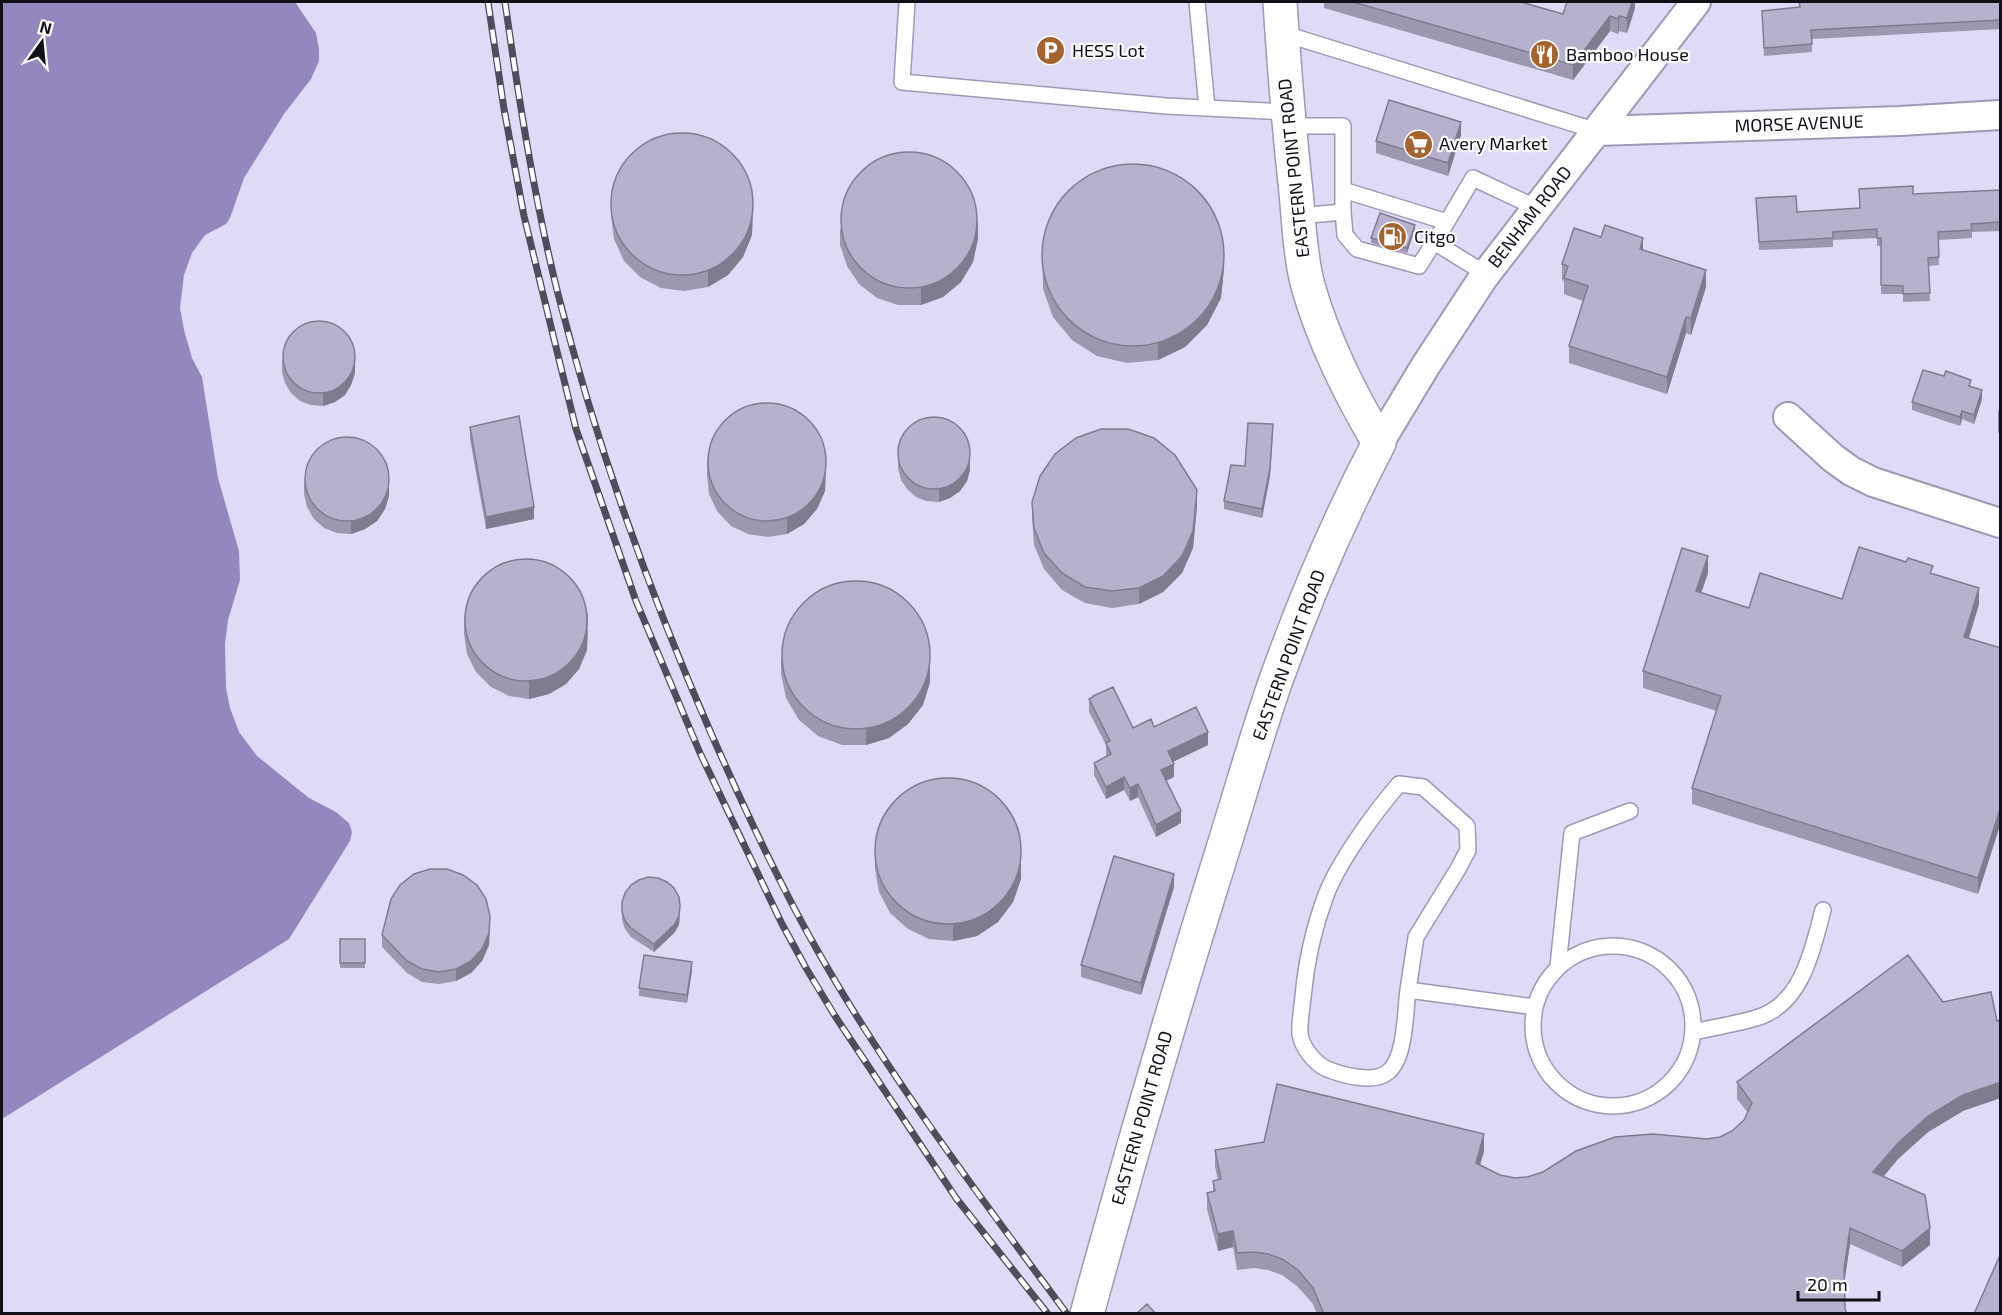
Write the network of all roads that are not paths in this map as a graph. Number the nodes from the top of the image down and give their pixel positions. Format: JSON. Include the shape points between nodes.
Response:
{"nodes":[{"id":1,"x":908,"y":2,"type":"edge"},
{"id":2,"x":1197,"y":2,"type":"edge"},
{"id":3,"x":1696,"y":2,"type":"edge"},
{"id":4,"x":1281,"y":17,"type":"edge"},
{"id":5,"x":1208,"y":108,"type":"junction"},
{"id":6,"x":2001,"y":115,"type":"edge"},
{"id":7,"x":1288,"y":119,"type":"junction"},
{"id":8,"x":1597,"y":132,"type":"junction"},
{"id":9,"x":1343,"y":190,"type":"junction"},
{"id":10,"x":1537,"y":208,"type":"junction"},
{"id":11,"x":1343,"y":213,"type":"junction"},
{"id":12,"x":1298,"y":216,"type":"junction"},
{"id":13,"x":1447,"y":222,"type":"junction"},
{"id":14,"x":1434,"y":242,"type":"junction"},
{"id":15,"x":1486,"y":274,"type":"junction"},
{"id":16,"x":1788,"y":417,"type":"dead end"},
{"id":17,"x":1379,"y":443,"type":"junction"},
{"id":18,"x":2001,"y":523,"type":"edge"},
{"id":19,"x":1630,"y":811,"type":"dead end"},
{"id":20,"x":1823,"y":910,"type":"dead end"},
{"id":21,"x":1557,"y":966,"type":"junction"},
{"id":22,"x":1408,"y":990,"type":"junction"},
{"id":23,"x":1535,"y":1006,"type":"junction"},
{"id":24,"x":1694,"y":1032,"type":"junction"},
{"id":25,"x":1087,"y":1314,"type":"edge"}],
"edges":[{"from":1,"to":5,"type":"lane","via":[[902,82]]},
{"from":2,"to":5,"type":"lane"},
{"from":3,"to":8,"type":"street","name":"BENHAM ROAD"},
{"from":4,"to":7,"type":"main road","name":"EASTERN POINT ROAD"},
{"from":4,"to":8,"type":"lane"},
{"from":5,"to":7,"type":"lane"},
{"from":6,"to":8,"type":"street","name":"MORSE AVENUE"},
{"from":7,"to":9,"type":"lane","via":[[1343,126]]},
{"from":7,"to":12,"type":"main road","name":"EASTERN POINT ROAD"},
{"from":8,"to":10,"type":"street","name":"BENHAM ROAD"},
{"from":9,"to":11,"type":"lane"},
{"from":9,"to":13,"type":"lane"},
{"from":10,"to":13,"type":"lane","via":[[1473,178]]},
{"from":10,"to":15,"type":"street","name":"BENHAM ROAD"},
{"from":11,"to":12,"type":"lane"},
{"from":11,"to":14,"type":"lane","via":[[1345,235],[1357,249],[1419,266]]},
{"from":12,"to":17,"type":"main road","name":"EASTERN POINT ROAD","via":[[1302,259],[1321,324],[1347,386]]},
{"from":13,"to":14,"type":"lane"},
{"from":14,"to":15,"type":"lane"},
{"from":15,"to":17,"type":"street","name":"BENHAM ROAD"},
{"from":16,"to":18,"type":"street","via":[[1833,458],[1873,482]]},
{"from":17,"to":25,"type":"main road","name":"EASTERN POINT ROAD","via":[[1336,531],[1276,682],[1166,1031]]},
{"from":19,"to":21,"type":"lane","via":[[1572,833]]},
{"from":20,"to":24,"type":"lane","via":[[1801,978],[1786,1002],[1762,1016]]},
{"from":21,"to":23,"type":"lane","via":[[1541,988]]},
{"from":21,"to":24,"type":"lane","via":[[1581,951],[1608,945],[1635,948],[1660,960],[1679,979],[1691,1004]]},
{"from":22,"to":22,"type":"lane","via":[[1416,937],[1468,850],[1467,826],[1423,788],[1399,784],[1341,864],[1327,894],[1305,982],[1300,1035],[1308,1053],[1325,1068],[1369,1079],[1388,1073],[1400,1057]]},
{"from":22,"to":23,"type":"lane"},
{"from":23,"to":24,"type":"lane","via":[[1533,1040],[1542,1065],[1558,1085],[1579,1099],[1604,1106],[1631,1105],[1654,1095],[1675,1079],[1688,1057]]}]}
